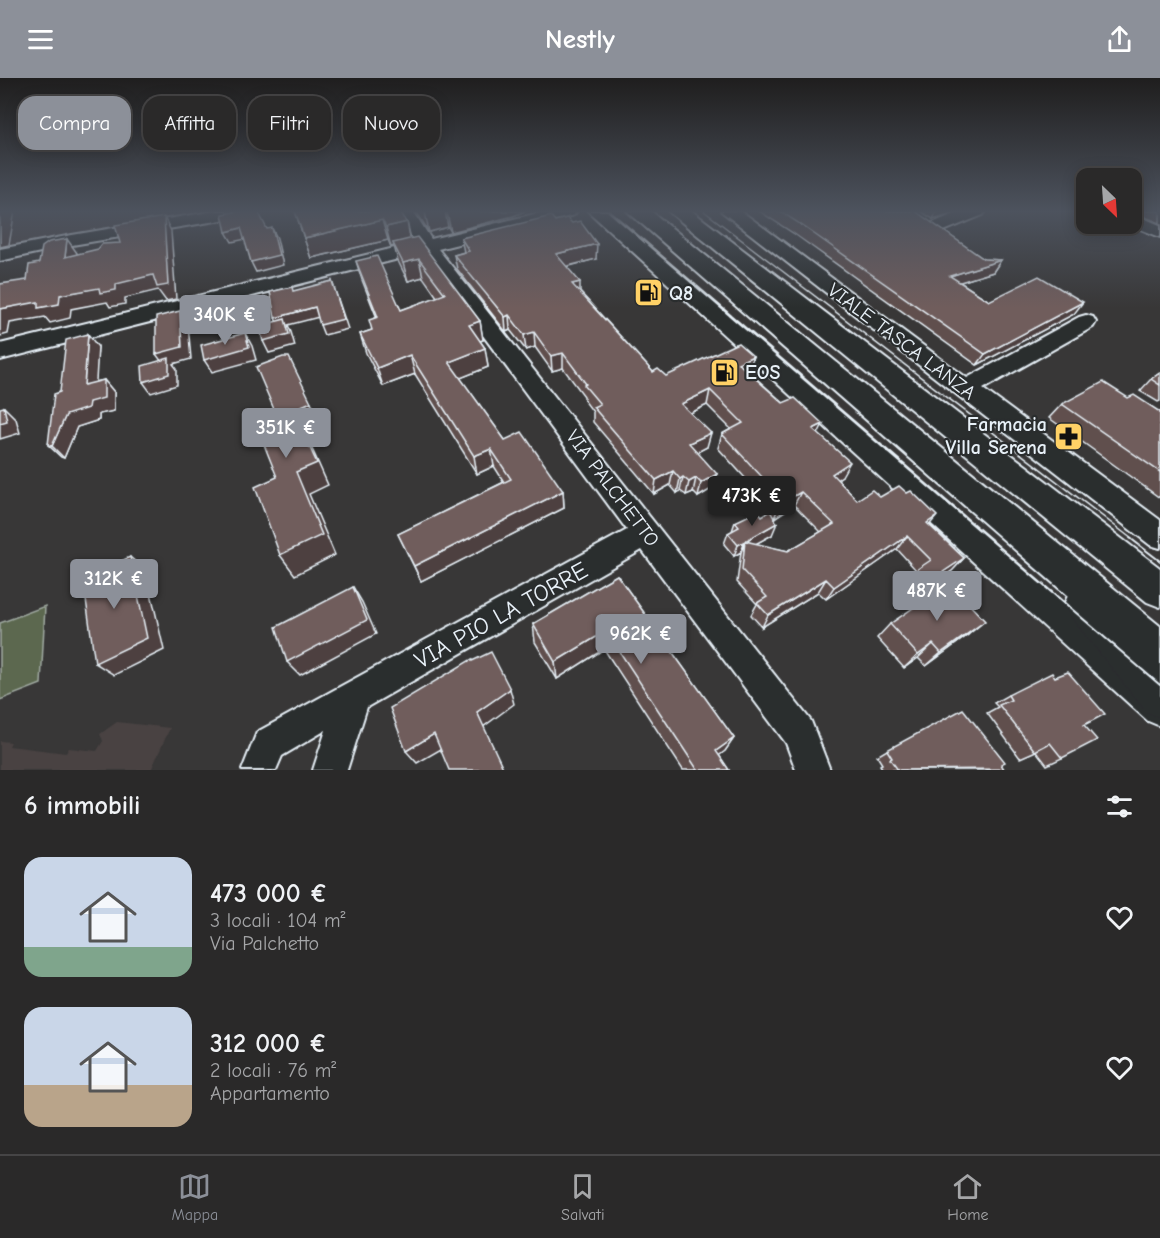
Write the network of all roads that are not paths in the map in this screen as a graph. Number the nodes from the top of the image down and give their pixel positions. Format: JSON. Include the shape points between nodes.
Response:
{"nodes":[{"id":1,"x":56,"y":243,"type":"edge"},
{"id":2,"x":425,"y":243,"type":"edge"},
{"id":3,"x":437,"y":243,"type":"edge"},
{"id":4,"x":653,"y":243,"type":"edge"},
{"id":5,"x":656,"y":243,"type":"edge"},
{"id":6,"x":721,"y":243,"type":"edge"},
{"id":7,"x":773,"y":243,"type":"edge"},
{"id":8,"x":427,"y":246,"type":"junction"},
{"id":9,"x":0,"y":255,"type":"edge"},
{"id":10,"x":1086,"y":322,"type":"dead end"},
{"id":11,"x":0,"y":352,"type":"edge"},
{"id":12,"x":965,"y":389,"type":"junction"},
{"id":13,"x":647,"y":533,"type":"junction"},
{"id":14,"x":1160,"y":536,"type":"edge"},
{"id":15,"x":1037,"y":549,"type":"junction"},
{"id":16,"x":1160,"y":590,"type":"edge"},
{"id":17,"x":1160,"y":651,"type":"edge"},
{"id":18,"x":354,"y":696,"type":"junction"},
{"id":19,"x":1160,"y":698,"type":"edge"},
{"id":20,"x":1160,"y":709,"type":"edge"},
{"id":21,"x":260,"y":770,"type":"edge"},
{"id":22,"x":330,"y":770,"type":"edge"},
{"id":23,"x":813,"y":770,"type":"edge"}],
"edges":[{"from":1,"to":9,"type":"street"},
{"from":2,"to":8,"type":"street","name":"VIA PALCHETTO"},
{"from":3,"to":8,"type":"street"},
{"from":4,"to":20,"type":"street"},
{"from":5,"to":15,"type":"main road"},
{"from":6,"to":16,"type":"main road"},
{"from":7,"to":12,"type":"street","name":"VIALE TASCA LANZA"},
{"from":8,"to":11,"type":"street"},
{"from":8,"to":13,"type":"street","name":"VIA PALCHETTO"},
{"from":10,"to":12,"type":"street"},
{"from":12,"to":14,"type":"street","name":"VIALE TASCA LANZA"},
{"from":13,"to":18,"type":"street","name":"VIA PIO LA TORRE"},
{"from":13,"to":23,"type":"street","name":"VIA PALCHETTO","via":[[799,733]]},
{"from":15,"to":17,"type":"main road"},
{"from":15,"to":19,"type":"main road"},
{"from":18,"to":21,"type":"street","name":"VIA PIO LA TORRE","via":[[269,744]]},
{"from":18,"to":22,"type":"street"}]}
